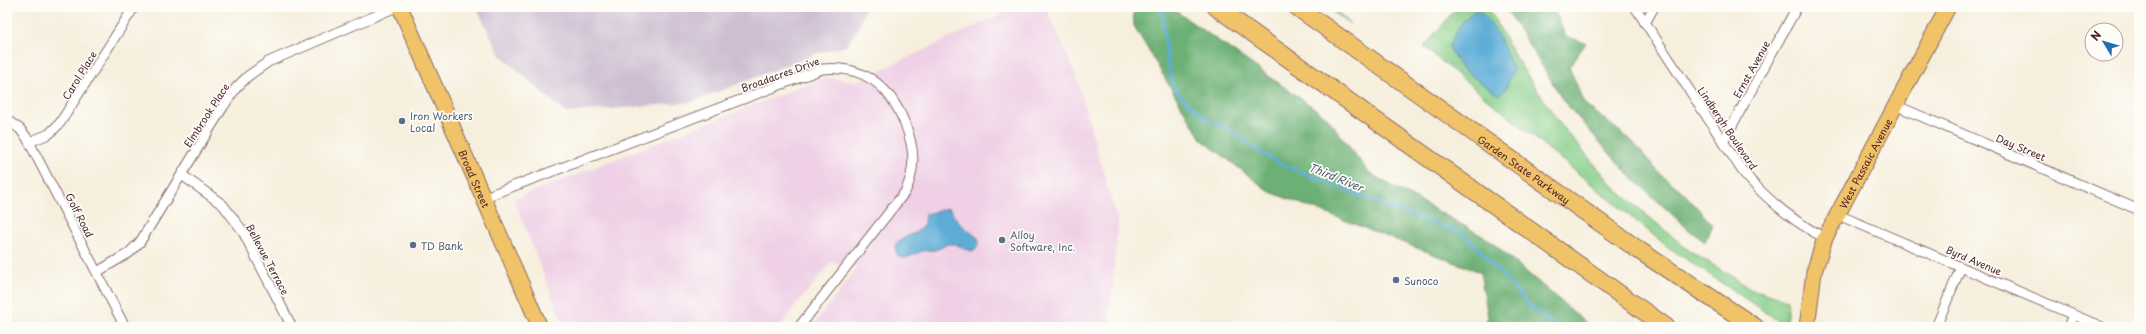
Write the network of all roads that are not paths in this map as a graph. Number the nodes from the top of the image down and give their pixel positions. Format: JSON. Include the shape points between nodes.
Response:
{"nodes":[{"id":1,"x":134,"y":7,"type":"edge"},
{"id":2,"x":396,"y":7,"type":"edge"},
{"id":3,"x":400,"y":7,"type":"edge"},
{"id":4,"x":1216,"y":7,"type":"edge"},
{"id":5,"x":1297,"y":7,"type":"edge"},
{"id":6,"x":1635,"y":7,"type":"edge"},
{"id":7,"x":1654,"y":7,"type":"edge"},
{"id":8,"x":1797,"y":7,"type":"edge"},
{"id":9,"x":1948,"y":7,"type":"edge"},
{"id":10,"x":1645,"y":23,"type":"junction"},
{"id":11,"x":1895,"y":104,"type":"junction"},
{"id":12,"x":7,"y":120,"type":"edge"},
{"id":13,"x":29,"y":142,"type":"junction"},
{"id":14,"x":1723,"y":142,"type":"junction"},
{"id":15,"x":182,"y":175,"type":"junction"},
{"id":16,"x":485,"y":197,"type":"junction"},
{"id":17,"x":2139,"y":210,"type":"edge"},
{"id":18,"x":1836,"y":214,"type":"junction"},
{"id":19,"x":1825,"y":238,"type":"junction"},
{"id":20,"x":1961,"y":267,"type":"junction"},
{"id":21,"x":97,"y":272,"type":"junction"},
{"id":22,"x":2073,"y":315,"type":"junction"},
{"id":23,"x":125,"y":327,"type":"edge"},
{"id":24,"x":292,"y":327,"type":"edge"},
{"id":25,"x":540,"y":327,"type":"edge"},
{"id":26,"x":799,"y":327,"type":"edge"},
{"id":27,"x":1666,"y":327,"type":"edge"},
{"id":28,"x":1755,"y":327,"type":"edge"},
{"id":29,"x":1807,"y":327,"type":"edge"},
{"id":30,"x":1936,"y":327,"type":"edge"},
{"id":31,"x":2068,"y":327,"type":"edge"},
{"id":32,"x":2102,"y":327,"type":"edge"}],
"edges":[{"from":1,"to":13,"type":"street","name":"Carol Place","via":[[60,123],[49,134]]},
{"from":2,"to":15,"type":"street","name":"Elmbrook Place","via":[[268,62],[248,76],[223,107]]},
{"from":3,"to":16,"type":"main road","name":"Broad Street"},
{"from":4,"to":27,"type":"highway"},
{"from":5,"to":28,"type":"highway","name":"Garden State Parkway","via":[[1634,246]]},
{"from":6,"to":10,"type":"street","name":"Lindbergh Boulevard"},
{"from":7,"to":10,"type":"street"},
{"from":8,"to":14,"type":"street","name":"Ernst Avenue"},
{"from":9,"to":11,"type":"main road","name":"West Passaic Avenue"},
{"from":10,"to":14,"type":"street","name":"Lindbergh Boulevard"},
{"from":11,"to":17,"type":"street","name":"Day Street"},
{"from":11,"to":18,"type":"main road","name":"West Passaic Avenue"},
{"from":12,"to":13,"type":"street","name":"Golf Road","via":[[20,129]]},
{"from":13,"to":21,"type":"street","name":"Golf Road"},
{"from":14,"to":19,"type":"street","name":"Lindbergh Boulevard","via":[[1760,192],[1800,225]]},
{"from":15,"to":21,"type":"street","name":"Elmbrook Place","via":[[140,242],[129,253]]},
{"from":15,"to":24,"type":"street","name":"Bellevue Terrace","via":[[223,205],[242,230]]},
{"from":16,"to":25,"type":"main road","name":"Broad Street"},
{"from":16,"to":26,"type":"street","name":"Broadacres Drive","via":[[822,69],[854,70],[882,85],[892,97],[912,146],[913,172],[905,192]]},
{"from":18,"to":19,"type":"main road","name":"West Passaic Avenue"},
{"from":18,"to":20,"type":"street","name":"Byrd Avenue"},
{"from":19,"to":29,"type":"main road","name":"West Passaic Avenue","via":[[1814,272]]},
{"from":20,"to":22,"type":"street","name":"Byrd Avenue"},
{"from":20,"to":30,"type":"street"},
{"from":21,"to":23,"type":"street","name":"Golf Road"},
{"from":22,"to":31,"type":"street"},
{"from":22,"to":32,"type":"street","name":"Byrd Avenue"}]}
